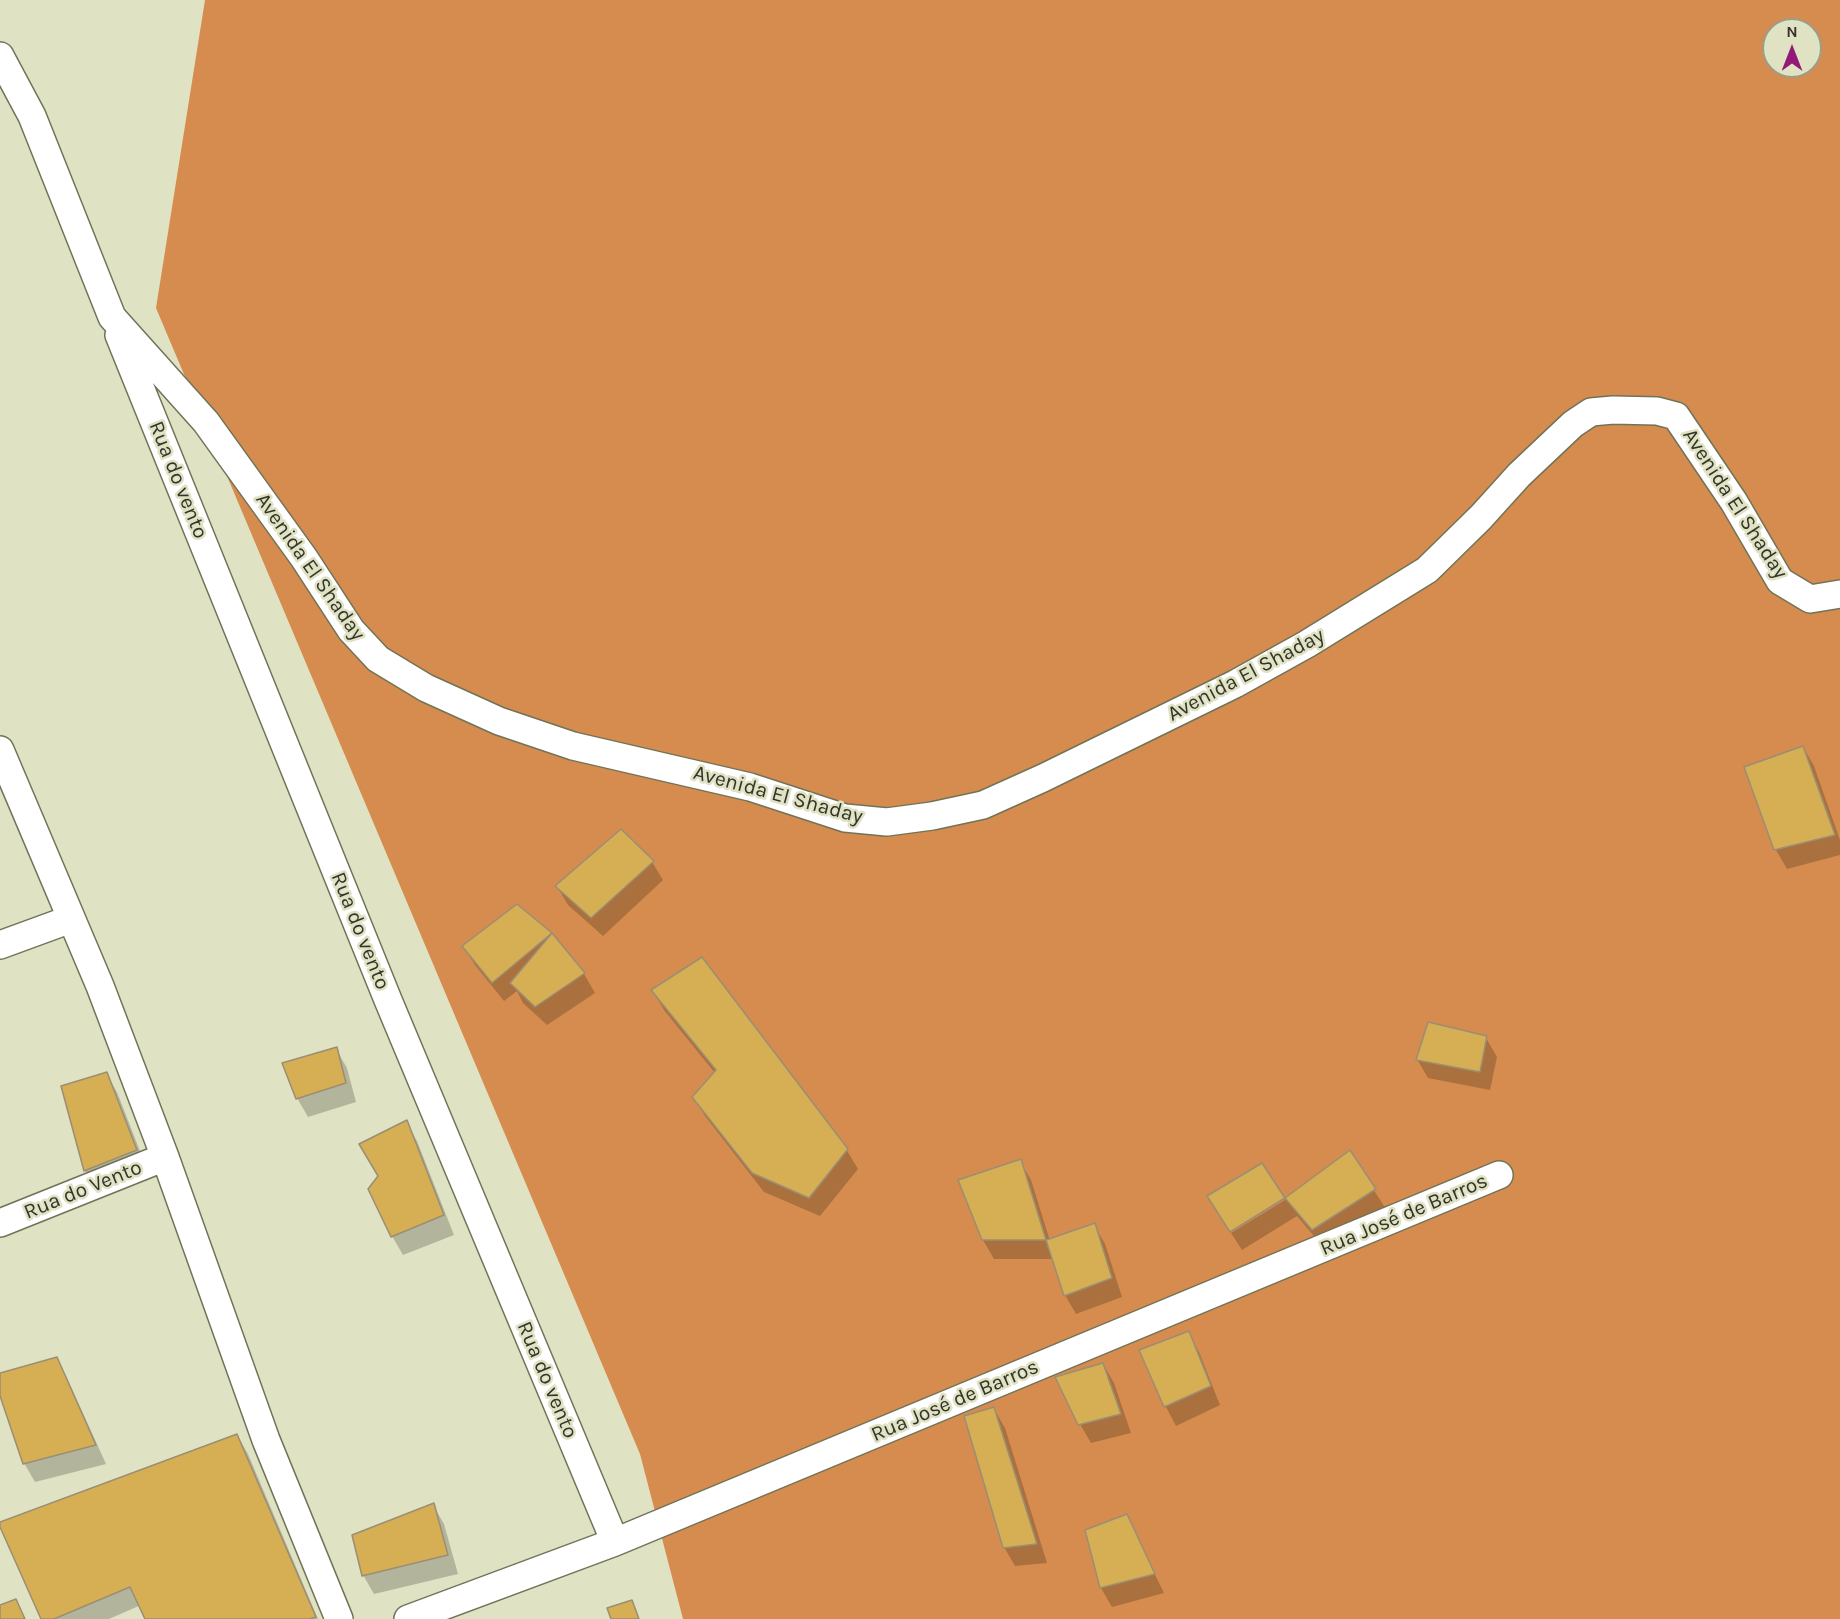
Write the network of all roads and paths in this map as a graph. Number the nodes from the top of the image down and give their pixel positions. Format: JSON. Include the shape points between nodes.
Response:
{"nodes":[{"id":1,"x":0,"y":56,"type":"edge"},
{"id":2,"x":112,"y":317,"type":"junction"},
{"id":3,"x":1840,"y":594,"type":"edge"},
{"id":4,"x":0,"y":750,"type":"edge"},
{"id":5,"x":70,"y":919,"type":"junction"},
{"id":6,"x":0,"y":945,"type":"edge"},
{"id":7,"x":165,"y":1157,"type":"junction"},
{"id":8,"x":1499,"y":1175,"type":"dead end"},
{"id":9,"x":0,"y":1223,"type":"edge"},
{"id":10,"x":615,"y":1542,"type":"junction"},
{"id":11,"x":339,"y":1619,"type":"edge"},
{"id":12,"x":408,"y":1619,"type":"edge"}],
"edges":[{"from":1,"to":2,"type":"street","name":"Avenida El Shaday","via":[[32,116]]},
{"from":2,"to":3,"type":"street","name":"Avenida El Shaday","via":[[206,422],[351,630],[378,659],[426,688],[573,746],[750,787],[845,818],[886,822],[983,805],[1235,684],[1427,570],[1519,475],[1591,412],[1657,411],[1676,416],[1734,502],[1780,581],[1810,599]]},
{"from":2,"to":10,"type":"street","name":"Rua do vento","via":[[383,989]]},
{"from":4,"to":5,"type":"street","name":"Rua do vento"},
{"from":5,"to":6,"type":"street"},
{"from":5,"to":7,"type":"street","name":"Rua do vento","via":[[100,986]]},
{"from":7,"to":9,"type":"street","name":"Rua do Vento"},
{"from":7,"to":11,"type":"street","name":"Rua do vento","via":[[266,1440]]},
{"from":8,"to":10,"type":"street","name":"Rua José de Barros"},
{"from":10,"to":12,"type":"street","name":"Rua José de Barros"}]}
